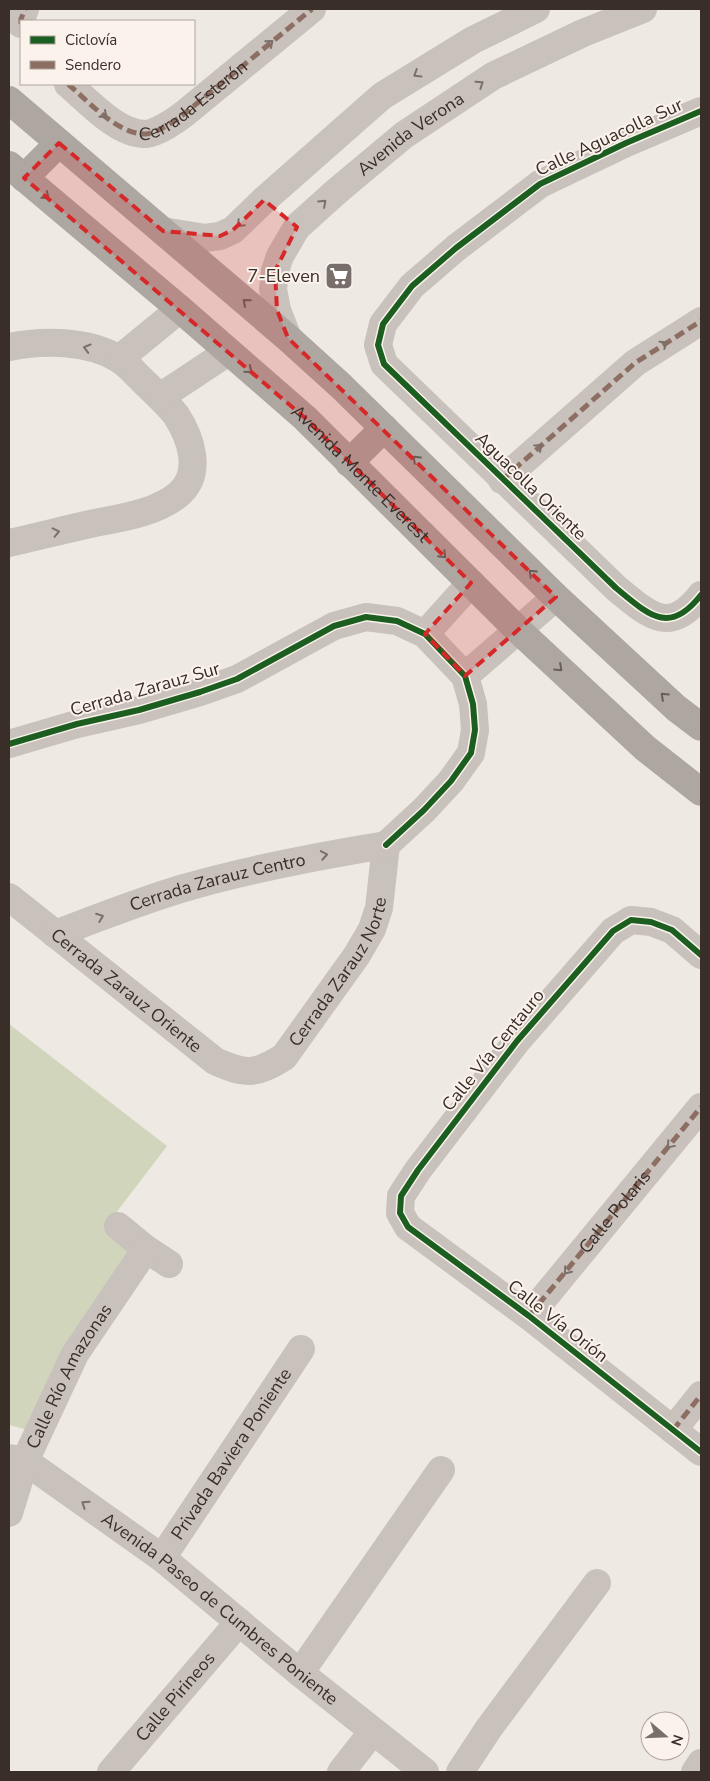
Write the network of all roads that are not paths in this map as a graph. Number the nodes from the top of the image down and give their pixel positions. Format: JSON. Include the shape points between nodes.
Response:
{"nodes":[{"id":1,"x":312,"y":9,"type":"edge"},
{"id":2,"x":536,"y":9,"type":"edge"},
{"id":3,"x":643,"y":9,"type":"edge"},
{"id":4,"x":69,"y":85,"type":"edge"},
{"id":5,"x":9,"y":100,"type":"edge"},
{"id":6,"x":701,"y":111,"type":"edge"},
{"id":7,"x":59,"y":142,"type":"junction"},
{"id":8,"x":17,"y":172,"type":"edge"},
{"id":9,"x":264,"y":200,"type":"junction"},
{"id":10,"x":298,"y":227,"type":"junction"},
{"id":11,"x":163,"y":231,"type":"junction"},
{"id":12,"x":180,"y":309,"type":"junction"},
{"id":13,"x":701,"y":321,"type":"edge"},
{"id":14,"x":288,"y":338,"type":"junction"},
{"id":15,"x":9,"y":347,"type":"edge"},
{"id":16,"x":228,"y":352,"type":"junction"},
{"id":17,"x":119,"y":359,"type":"junction"},
{"id":18,"x":384,"y":364,"type":"joint"},
{"id":19,"x":152,"y":389,"type":"junction"},
{"id":20,"x":384,"y":428,"type":"junction"},
{"id":21,"x":349,"y":463,"type":"junction"},
{"id":22,"x":502,"y":480,"type":"junction"},
{"id":23,"x":9,"y":542,"type":"edge"},
{"id":24,"x":471,"y":583,"type":"junction"},
{"id":25,"x":701,"y":595,"type":"edge"},
{"id":26,"x":556,"y":597,"type":"junction"},
{"id":27,"x":518,"y":630,"type":"junction"},
{"id":28,"x":425,"y":634,"type":"junction"},
{"id":29,"x":465,"y":676,"type":"junction"},
{"id":30,"x":701,"y":727,"type":"edge"},
{"id":31,"x":9,"y":744,"type":"edge"},
{"id":32,"x":701,"y":792,"type":"edge"},
{"id":33,"x":386,"y":845,"type":"junction"},
{"id":34,"x":9,"y":897,"type":"edge"},
{"id":35,"x":55,"y":934,"type":"junction"},
{"id":36,"x":701,"y":955,"type":"edge"},
{"id":37,"x":250,"y":1072,"type":"joint"},
{"id":38,"x":701,"y":1108,"type":"edge"},
{"id":39,"x":400,"y":1213,"type":"joint"},
{"id":40,"x":118,"y":1226,"type":"dead end"},
{"id":41,"x":146,"y":1249,"type":"junction"},
{"id":42,"x":170,"y":1264,"type":"dead end"},
{"id":43,"x":529,"y":1316,"type":"junction"},
{"id":44,"x":300,"y":1349,"type":"dead end"},
{"id":45,"x":701,"y":1395,"type":"edge"},
{"id":46,"x":673,"y":1430,"type":"junction"},
{"id":47,"x":701,"y":1452,"type":"edge"},
{"id":48,"x":17,"y":1459,"type":"edge"},
{"id":49,"x":441,"y":1470,"type":"dead end"},
{"id":50,"x":9,"y":1513,"type":"edge"},
{"id":51,"x":162,"y":1558,"type":"junction"},
{"id":52,"x":597,"y":1583,"type":"dead end"},
{"id":53,"x":239,"y":1622,"type":"junction"},
{"id":54,"x":300,"y":1673,"type":"junction"},
{"id":55,"x":373,"y":1732,"type":"junction"},
{"id":56,"x":701,"y":1763,"type":"edge"},
{"id":57,"x":111,"y":1772,"type":"edge"},
{"id":58,"x":341,"y":1772,"type":"edge"},
{"id":59,"x":425,"y":1772,"type":"edge"},
{"id":60,"x":460,"y":1772,"type":"edge"},
{"id":61,"x":695,"y":1772,"type":"edge"}],
"edges":[{"from":4,"to":1,"type":"street","name":"Cerrada Esterón","one_way":true,"via":[[114,123],[130,131],[147,134],[184,114]]},
{"from":2,"to":9,"type":"street","one_way":true,"via":[[473,40],[382,96]]},
{"from":10,"to":3,"type":"street","name":"Avenida Verona","one_way":true,"via":[[404,135],[493,76],[583,33]]},
{"from":5,"to":7,"type":"main road"},
{"from":6,"to":18,"type":"street","name":"Calle Aguacolla Sur","via":[[540,184],[456,248],[412,286],[383,324],[378,345]]},
{"from":7,"to":8,"type":"main road"},
{"from":7,"to":11,"type":"main road"},
{"from":8,"to":12,"type":"main road","name":"Avenida Monte Everest","one_way":true},
{"from":9,"to":10,"type":"street"},
{"from":9,"to":11,"type":"street","one_way":true,"via":[[233,230],[220,236],[205,238]]},
{"from":10,"to":14,"type":"street","name":"Avenida Verona","via":[[274,271],[277,310]]},
{"from":14,"to":11,"type":"main road","one_way":true},
{"from":12,"to":16,"type":"main road","name":"Avenida Monte Everest"},
{"from":12,"to":17,"type":"street"},
{"from":22,"to":13,"type":"street","one_way":true,"via":[[635,363]]},
{"from":14,"to":20,"type":"main road"},
{"from":17,"to":15,"type":"street","one_way":true,"via":[[77,345],[50,342]]},
{"from":16,"to":19,"type":"street"},
{"from":16,"to":21,"type":"main road","name":"Avenida Monte Everest","one_way":true,"via":[[305,418]]},
{"from":17,"to":19,"type":"street"},
{"from":18,"to":22,"type":"street","name":"Aguacolla Oriente"},
{"from":23,"to":19,"type":"street","one_way":true,"via":[[131,515],[162,505],[179,493],[190,479],[194,460],[180,422]]},
{"from":20,"to":21,"type":"main road"},
{"from":26,"to":20,"type":"main road","one_way":true},
{"from":21,"to":24,"type":"main road","name":"Avenida Monte Everest","one_way":true},
{"from":22,"to":25,"type":"street","name":"Aguacolla Oriente","via":[[646,613],[664,618],[678,616],[690,609]]},
{"from":24,"to":27,"type":"main road","name":"Avenida Monte Everest"},
{"from":24,"to":28,"type":"street"},
{"from":26,"to":27,"type":"street"},
{"from":30,"to":26,"type":"main road","one_way":true,"via":[[676,708]]},
{"from":27,"to":29,"type":"street"},
{"from":27,"to":32,"type":"main road","name":"Avenida Monte Everest","one_way":true,"via":[[645,748]]},
{"from":28,"to":29,"type":"street"},
{"from":28,"to":31,"type":"street","name":"Cerrada Zarauz Sur","via":[[397,621],[366,617],[334,626],[238,679],[210,689]]},
{"from":29,"to":33,"type":"street","via":[[475,730],[471,753],[451,781]]},
{"from":35,"to":33,"type":"street","name":"Cerrada Zarauz Centro","one_way":true,"via":[[203,883],[318,856]]},
{"from":33,"to":37,"type":"street","name":"Cerrada Zarauz Norte","via":[[379,908],[372,929],[357,955],[284,1057],[267,1068]]},
{"from":34,"to":35,"type":"street","name":"Cerrada Zarauz Oriente"},
{"from":35,"to":37,"type":"street","name":"Cerrada Zarauz Oriente","via":[[215,1061]]},
{"from":36,"to":39,"type":"street","name":"Calle Vía Centauro","via":[[672,930],[651,922],[631,920],[613,931],[517,1041],[418,1170],[401,1196]]},
{"from":38,"to":43,"type":"street","name":"Calle Polaris","one_way":true},
{"from":39,"to":43,"type":"street","name":"Calle Vía Orión","via":[[408,1227]]},
{"from":40,"to":41,"type":"street"},
{"from":41,"to":42,"type":"street"},
{"from":41,"to":48,"type":"street","name":"Calle Río Amazonas","via":[[75,1354]]},
{"from":43,"to":46,"type":"street","name":"Calle Vía Orión"},
{"from":44,"to":51,"type":"street","name":"Privada Baviera Poniente"},
{"from":45,"to":46,"type":"street"},
{"from":46,"to":47,"type":"street","name":"Calle Vía Orión"},
{"from":48,"to":50,"type":"street","name":"Calle Río Amazonas"},
{"from":51,"to":48,"type":"street","name":"Avenida Paseo de Cumbres Poniente","one_way":true},
{"from":49,"to":54,"type":"street"},
{"from":51,"to":53,"type":"street","name":"Avenida Paseo de Cumbres Poniente"},
{"from":52,"to":60,"type":"street","via":[[488,1728]]},
{"from":53,"to":54,"type":"street","name":"Avenida Paseo de Cumbres Poniente"},
{"from":53,"to":57,"type":"street","name":"Calle Pirineos"},
{"from":54,"to":55,"type":"street","name":"Avenida Paseo de Cumbres Poniente"},
{"from":55,"to":58,"type":"street"},
{"from":55,"to":59,"type":"street","name":"Avenida Paseo de Cumbres Poniente"},
{"from":56,"to":61,"type":"street"}]}
